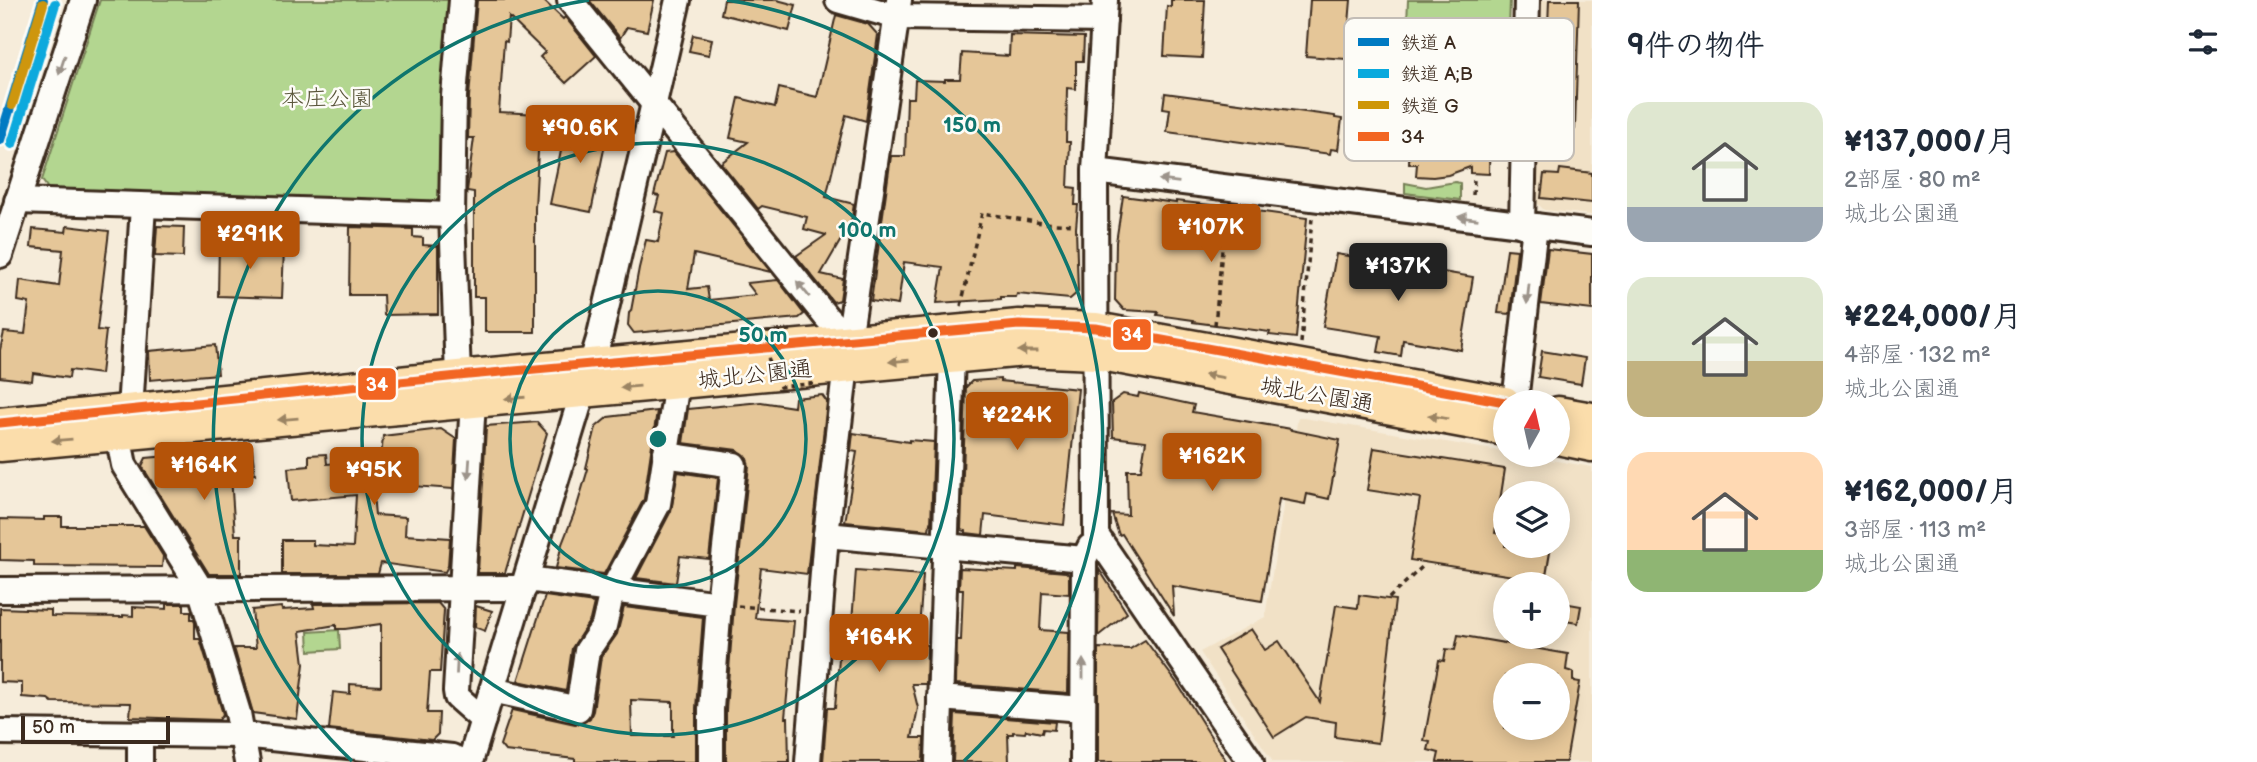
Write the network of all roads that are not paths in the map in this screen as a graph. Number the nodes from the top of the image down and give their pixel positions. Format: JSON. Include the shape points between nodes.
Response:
{"nodes":[{"id":1,"x":83,"y":0,"type":"edge"},
{"id":2,"x":462,"y":0,"type":"edge"},
{"id":3,"x":569,"y":0,"type":"edge"},
{"id":4,"x":678,"y":0,"type":"edge"},
{"id":5,"x":838,"y":0,"type":"edge"},
{"id":6,"x":1527,"y":0,"type":"edge"},
{"id":7,"x":898,"y":8,"type":"edge"},
{"id":8,"x":1105,"y":10,"type":"edge"},
{"id":9,"x":1527,"y":18,"type":"edge"},
{"id":10,"x":652,"y":104,"type":"junction"},
{"id":11,"x":1528,"y":161,"type":"edge"},
{"id":12,"x":1095,"y":172,"type":"junction"},
{"id":13,"x":17,"y":201,"type":"junction"},
{"id":14,"x":142,"y":206,"type":"junction"},
{"id":15,"x":452,"y":215,"type":"junction"},
{"id":16,"x":1529,"y":225,"type":"junction"},
{"id":17,"x":1592,"y":233,"type":"edge"},
{"id":18,"x":0,"y":255,"type":"edge"},
{"id":19,"x":1096,"y":341,"type":"junction"},
{"id":20,"x":848,"y":353,"type":"junction"},
{"id":21,"x":952,"y":356,"type":"junction"},
{"id":22,"x":587,"y":378,"type":"junction"},
{"id":23,"x":677,"y":383,"type":"junction"},
{"id":24,"x":465,"y":389,"type":"junction"},
{"id":25,"x":1517,"y":390,"type":"edge"},
{"id":26,"x":1493,"y":400,"type":"edge"},
{"id":27,"x":1570,"y":414,"type":"edge"},
{"id":28,"x":1592,"y":418,"type":"edge"},
{"id":29,"x":124,"y":422,"type":"junction"},
{"id":30,"x":0,"y":423,"type":"edge"},
{"id":31,"x":1493,"y":427,"type":"edge"},
{"id":32,"x":1570,"y":441,"type":"edge"},
{"id":33,"x":0,"y":446,"type":"edge"},
{"id":34,"x":1592,"y":446,"type":"edge"},
{"id":35,"x":665,"y":455,"type":"junction"},
{"id":36,"x":826,"y":535,"type":"junction"},
{"id":37,"x":1096,"y":535,"type":"junction"},
{"id":38,"x":946,"y":546,"type":"junction"},
{"id":39,"x":1084,"y":559,"type":"junction"},
{"id":40,"x":526,"y":583,"type":"junction"},
{"id":41,"x":461,"y":587,"type":"junction"},
{"id":42,"x":200,"y":589,"type":"junction"},
{"id":43,"x":0,"y":590,"type":"edge"},
{"id":44,"x":612,"y":591,"type":"junction"},
{"id":45,"x":719,"y":604,"type":"junction"},
{"id":46,"x":492,"y":690,"type":"junction"},
{"id":47,"x":940,"y":698,"type":"junction"},
{"id":48,"x":1083,"y":709,"type":"junction"},
{"id":49,"x":483,"y":720,"type":"junction"},
{"id":50,"x":0,"y":732,"type":"edge"},
{"id":51,"x":140,"y":735,"type":"junction"},
{"id":52,"x":243,"y":735,"type":"junction"},
{"id":53,"x":140,"y":762,"type":"edge"},
{"id":54,"x":247,"y":762,"type":"edge"},
{"id":55,"x":464,"y":762,"type":"edge"},
{"id":56,"x":470,"y":762,"type":"edge"},
{"id":57,"x":711,"y":762,"type":"edge"},
{"id":58,"x":808,"y":762,"type":"edge"},
{"id":59,"x":938,"y":762,"type":"edge"},
{"id":60,"x":1083,"y":762,"type":"edge"},
{"id":61,"x":1251,"y":762,"type":"edge"}],
"edges":[{"from":1,"to":13,"type":"street","one_way":true},
{"from":2,"to":15,"type":"street","via":[[454,96]]},
{"from":3,"to":10,"type":"street"},
{"from":4,"to":10,"type":"street"},
{"from":5,"to":7,"type":"street"},
{"from":6,"to":9,"type":"street"},
{"from":7,"to":8,"type":"street"},
{"from":7,"to":20,"type":"street"},
{"from":8,"to":12,"type":"street"},
{"from":20,"to":10,"type":"street","one_way":true,"via":[[827,318]]},
{"from":10,"to":22,"type":"street"},
{"from":11,"to":16,"type":"street"},
{"from":16,"to":12,"type":"street","one_way":true},
{"from":12,"to":19,"type":"street"},
{"from":13,"to":14,"type":"street"},
{"from":13,"to":18,"type":"street"},
{"from":14,"to":15,"type":"street"},
{"from":14,"to":29,"type":"street"},
{"from":15,"to":24,"type":"street"},
{"from":16,"to":17,"type":"street"},
{"from":16,"to":25,"type":"street","one_way":true},
{"from":19,"to":20,"type":"main road","name":"城北公園通","via":[[1019,325]]},
{"from":19,"to":21,"type":"main road","name":"城北公園通","one_way":true},
{"from":19,"to":26,"type":"main road","name":"城北公園通"},
{"from":31,"to":19,"type":"main road","name":"城北公園通","one_way":true},
{"from":19,"to":37,"type":"street"},
{"from":21,"to":20,"type":"main road","name":"城北公園通","one_way":true},
{"from":20,"to":22,"type":"main road","name":"城北公園通"},
{"from":20,"to":23,"type":"main road","name":"城北公園通"},
{"from":20,"to":36,"type":"street"},
{"from":21,"to":38,"type":"street"},
{"from":23,"to":22,"type":"main road","name":"城北公園通","one_way":true},
{"from":22,"to":24,"type":"main road","name":"城北公園通"},
{"from":22,"to":40,"type":"street"},
{"from":23,"to":35,"type":"street"},
{"from":24,"to":29,"type":"main road","name":"城北公園通"},
{"from":24,"to":41,"type":"street","one_way":true},
{"from":27,"to":28,"type":"main road"},
{"from":29,"to":30,"type":"main road","name":"城北公園通"},
{"from":29,"to":33,"type":"main road","name":"城北公園通","one_way":true},
{"from":29,"to":42,"type":"street","via":[[124,465]]},
{"from":32,"to":34,"type":"main road"},
{"from":35,"to":44,"type":"street","via":[[658,504]]},
{"from":35,"to":45,"type":"street","via":[[734,466]]},
{"from":36,"to":38,"type":"street"},
{"from":36,"to":58,"type":"street"},
{"from":37,"to":39,"type":"street"},
{"from":37,"to":61,"type":"street"},
{"from":38,"to":39,"type":"street"},
{"from":38,"to":47,"type":"street"},
{"from":48,"to":39,"type":"street","one_way":true},
{"from":40,"to":41,"type":"street"},
{"from":40,"to":44,"type":"street"},
{"from":40,"to":46,"type":"street"},
{"from":41,"to":42,"type":"street"},
{"from":49,"to":41,"type":"street","one_way":true,"via":[[456,691]]},
{"from":42,"to":43,"type":"street"},
{"from":42,"to":52,"type":"street"},
{"from":44,"to":45,"type":"street"},
{"from":44,"to":46,"type":"street","via":[[604,626],[587,651],[578,709]]},
{"from":45,"to":57,"type":"street"},
{"from":46,"to":49,"type":"street"},
{"from":47,"to":48,"type":"street"},
{"from":47,"to":59,"type":"street"},
{"from":48,"to":60,"type":"street"},
{"from":49,"to":56,"type":"street"},
{"from":50,"to":51,"type":"street"},
{"from":51,"to":52,"type":"street"},
{"from":51,"to":53,"type":"street"},
{"from":52,"to":54,"type":"street"},
{"from":52,"to":55,"type":"street","via":[[452,757]]}]}
